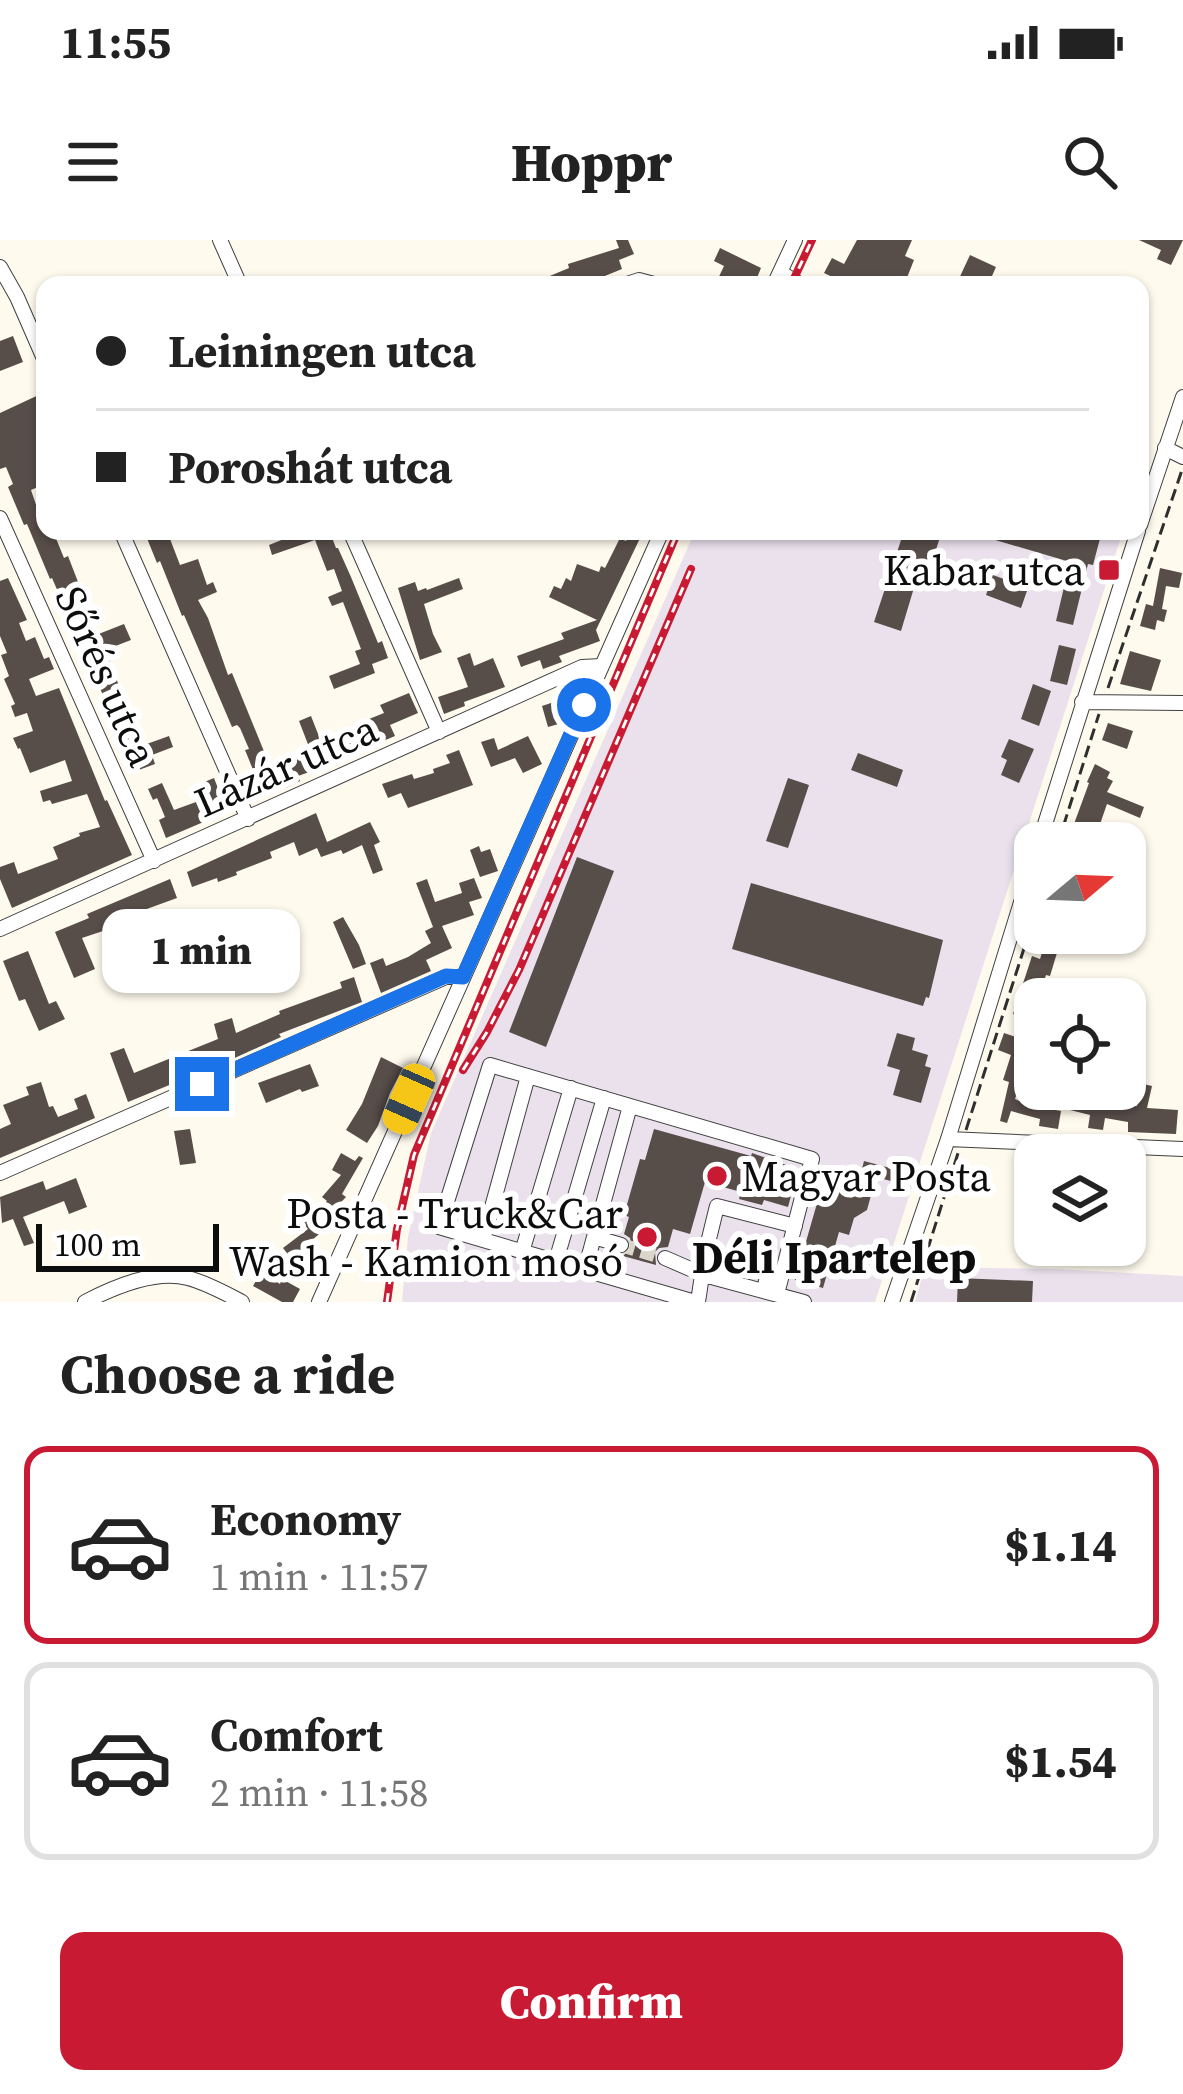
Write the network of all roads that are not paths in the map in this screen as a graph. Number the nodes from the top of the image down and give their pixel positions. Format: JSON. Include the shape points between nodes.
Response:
{"nodes":[{"id":1,"x":220,"y":240,"type":"edge"},
{"id":2,"x":795,"y":240,"type":"edge"},
{"id":3,"x":0,"y":267,"type":"edge"},
{"id":4,"x":236,"y":276,"type":"edge"},
{"id":5,"x":778,"y":276,"type":"edge"},
{"id":6,"x":36,"y":342,"type":"edge"},
{"id":7,"x":1183,"y":397,"type":"edge"},
{"id":8,"x":1165,"y":448,"type":"junction"},
{"id":9,"x":1183,"y":457,"type":"edge"},
{"id":10,"x":1149,"y":483,"type":"edge"},
{"id":11,"x":0,"y":518,"type":"edge"},
{"id":12,"x":125,"y":540,"type":"edge"},
{"id":13,"x":354,"y":540,"type":"edge"},
{"id":14,"x":658,"y":540,"type":"edge"},
{"id":15,"x":1135,"y":540,"type":"edge"},
{"id":16,"x":601,"y":666,"type":"junction"},
{"id":17,"x":1082,"y":702,"type":"junction"},
{"id":18,"x":1183,"y":704,"type":"edge"},
{"id":19,"x":439,"y":732,"type":"junction"},
{"id":20,"x":248,"y":819,"type":"junction"},
{"id":21,"x":1045,"y":822,"type":"edge"},
{"id":22,"x":154,"y":861,"type":"junction"},
{"id":23,"x":0,"y":929,"type":"edge"},
{"id":24,"x":1014,"y":932,"type":"edge"},
{"id":25,"x":463,"y":977,"type":"junction"},
{"id":26,"x":528,"y":1076,"type":"junction"},
{"id":27,"x":571,"y":1088,"type":"junction"},
{"id":28,"x":604,"y":1098,"type":"junction"},
{"id":29,"x":630,"y":1106,"type":"junction"},
{"id":30,"x":956,"y":1140,"type":"junction"},
{"id":31,"x":1183,"y":1149,"type":"edge"},
{"id":32,"x":0,"y":1173,"type":"edge"},
{"id":33,"x":795,"y":1226,"type":"junction"},
{"id":34,"x":594,"y":1237,"type":"junction"},
{"id":35,"x":483,"y":1240,"type":"junction"},
{"id":36,"x":621,"y":1245,"type":"tunnel mouth"},
{"id":37,"x":522,"y":1252,"type":"junction"},
{"id":38,"x":705,"y":1255,"type":"junction"},
{"id":39,"x":665,"y":1258,"type":"tunnel mouth"},
{"id":40,"x":556,"y":1261,"type":"junction"},
{"id":41,"x":733,"y":1262,"type":"dead end"},
{"id":42,"x":585,"y":1270,"type":"junction"},
{"id":43,"x":762,"y":1270,"type":"dead end"},
{"id":44,"x":704,"y":1275,"type":"junction"},
{"id":45,"x":770,"y":1292,"type":"junction"},
{"id":46,"x":85,"y":1302,"type":"edge"},
{"id":47,"x":242,"y":1302,"type":"edge"},
{"id":48,"x":319,"y":1302,"type":"edge"},
{"id":49,"x":696,"y":1302,"type":"edge"},
{"id":50,"x":804,"y":1302,"type":"edge"},
{"id":51,"x":892,"y":1302,"type":"edge"}],
"edges":[{"from":1,"to":4,"type":"street"},
{"from":2,"to":5,"type":"street"},
{"from":3,"to":6,"type":"street"},
{"from":7,"to":8,"type":"street"},
{"from":8,"to":9,"type":"street"},
{"from":8,"to":10,"type":"street"},
{"from":11,"to":22,"type":"street","name":"Sőrés utca"},
{"from":12,"to":20,"type":"street"},
{"from":13,"to":19,"type":"street"},
{"from":14,"to":16,"type":"street"},
{"from":15,"to":17,"type":"street"},
{"from":16,"to":19,"type":"street","name":"Lázár utca","via":[[582,667]]},
{"from":16,"to":25,"type":"street"},
{"from":17,"to":18,"type":"street"},
{"from":17,"to":21,"type":"street"},
{"from":19,"to":20,"type":"street","name":"Lázár utca"},
{"from":20,"to":22,"type":"street","name":"Lázár utca"},
{"from":22,"to":23,"type":"street","name":"Lázár utca"},
{"from":24,"to":30,"type":"street"},
{"from":25,"to":32,"type":"street","via":[[446,976]]},
{"from":25,"to":48,"type":"street"},
{"from":26,"to":27,"type":"street"},
{"from":26,"to":35,"type":"street"},
{"from":26,"to":35,"type":"street","via":[[490,1065],[439,1227]]},
{"from":27,"to":28,"type":"street"},
{"from":27,"to":37,"type":"street"},
{"from":28,"to":29,"type":"street"},
{"from":28,"to":40,"type":"street"},
{"from":29,"to":33,"type":"street","via":[[812,1159]]},
{"from":29,"to":34,"type":"street"},
{"from":30,"to":31,"type":"street"},
{"from":30,"to":51,"type":"street"},
{"from":33,"to":38,"type":"street","via":[[718,1207]]},
{"from":33,"to":45,"type":"street"},
{"from":34,"to":36,"type":"street"},
{"from":34,"to":42,"type":"street"},
{"from":35,"to":37,"type":"street"},
{"from":37,"to":40,"type":"street"},
{"from":38,"to":41,"type":"street"},
{"from":38,"to":44,"type":"street"},
{"from":39,"to":44,"type":"street"},
{"from":40,"to":42,"type":"street"},
{"from":42,"to":49,"type":"street"},
{"from":43,"to":45,"type":"street"},
{"from":44,"to":45,"type":"street"},
{"from":44,"to":49,"type":"street"},
{"from":45,"to":50,"type":"street"},
{"from":46,"to":47,"type":"street","via":[[163,1275]]}]}
